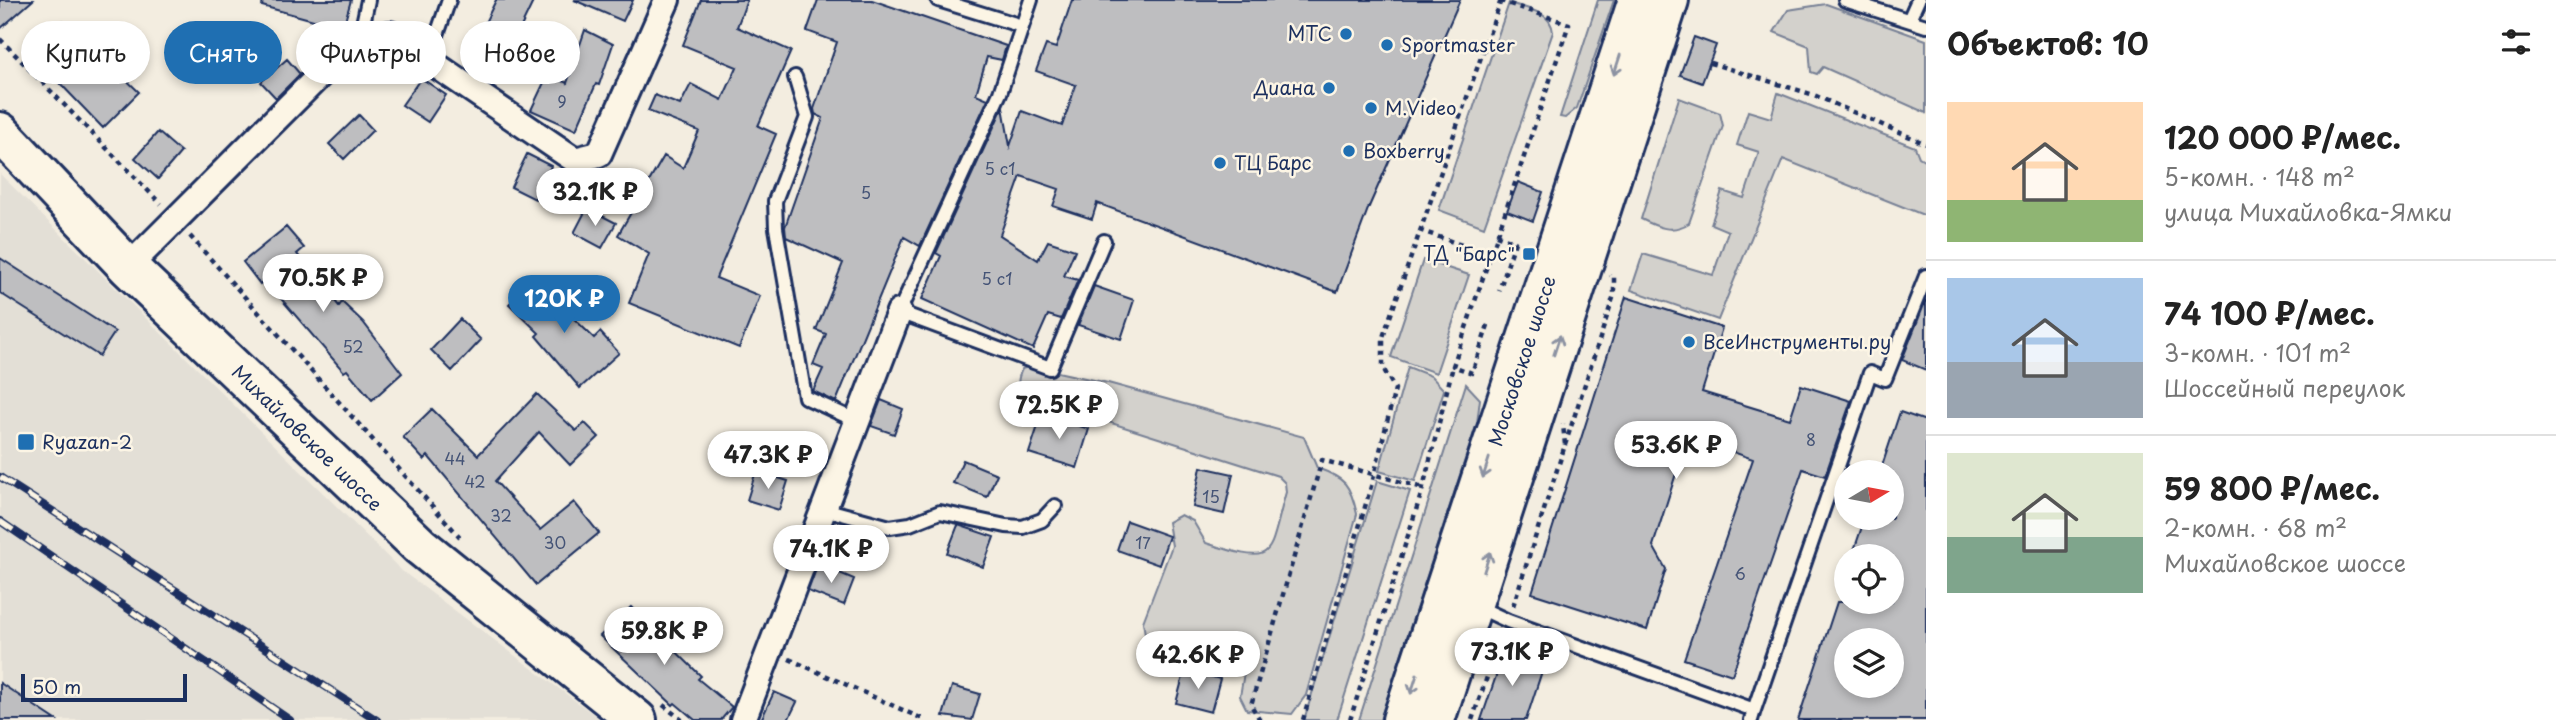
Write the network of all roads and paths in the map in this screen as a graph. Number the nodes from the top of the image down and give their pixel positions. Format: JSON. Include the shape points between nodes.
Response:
{"nodes":[{"id":1,"x":368,"y":0,"type":"edge"},
{"id":2,"x":449,"y":0,"type":"edge"},
{"id":3,"x":667,"y":0,"type":"edge"},
{"id":4,"x":938,"y":0,"type":"edge"},
{"id":5,"x":1031,"y":0,"type":"edge"},
{"id":6,"x":1500,"y":0,"type":"edge"},
{"id":7,"x":1638,"y":0,"type":"edge"},
{"id":8,"x":1669,"y":0,"type":"edge"},
{"id":9,"x":1845,"y":0,"type":"edge"},
{"id":10,"x":1917,"y":0,"type":"edge"},
{"id":11,"x":1909,"y":20,"type":"junction"},
{"id":12,"x":364,"y":21,"type":"edge"},
{"id":13,"x":442,"y":21,"type":"edge"},
{"id":14,"x":1022,"y":26,"type":"junction"},
{"id":15,"x":1926,"y":26,"type":"edge"},
{"id":16,"x":0,"y":39,"type":"edge"},
{"id":17,"x":1710,"y":63,"type":"dead end"},
{"id":18,"x":446,"y":70,"type":"edge"},
{"id":19,"x":795,"y":77,"type":"dead end"},
{"id":20,"x":311,"y":84,"type":"edge"},
{"id":21,"x":0,"y":132,"type":"edge"},
{"id":22,"x":1926,"y":144,"type":"edge"},
{"id":23,"x":176,"y":219,"type":"junction"},
{"id":24,"x":1419,"y":230,"type":"junction"},
{"id":25,"x":1496,"y":235,"type":"junction"},
{"id":26,"x":1104,"y":241,"type":"dead end"},
{"id":27,"x":1489,"y":255,"type":"junction"},
{"id":28,"x":128,"y":267,"type":"junction"},
{"id":29,"x":1926,"y":276,"type":"edge"},
{"id":30,"x":1499,"y":292,"type":"dead end"},
{"id":31,"x":899,"y":312,"type":"junction"},
{"id":32,"x":1488,"y":325,"type":"dead end"},
{"id":33,"x":1453,"y":366,"type":"junction"},
{"id":34,"x":857,"y":421,"type":"junction"},
{"id":35,"x":1563,"y":422,"type":"dead end"},
{"id":36,"x":1374,"y":476,"type":"junction"},
{"id":37,"x":1423,"y":488,"type":"junction"},
{"id":38,"x":1055,"y":506,"type":"dead end"},
{"id":39,"x":824,"y":509,"type":"junction"},
{"id":40,"x":462,"y":540,"type":"dead end"},
{"id":41,"x":1473,"y":605,"type":"junction"},
{"id":42,"x":1508,"y":621,"type":"junction"},
{"id":43,"x":769,"y":650,"type":"junction"},
{"id":44,"x":649,"y":712,"type":"edge"},
{"id":45,"x":1753,"y":715,"type":"edge"},
{"id":46,"x":682,"y":720,"type":"edge"},
{"id":47,"x":743,"y":720,"type":"edge"},
{"id":48,"x":925,"y":720,"type":"edge"},
{"id":49,"x":1259,"y":720,"type":"edge"},
{"id":50,"x":1303,"y":720,"type":"edge"},
{"id":51,"x":1350,"y":720,"type":"edge"},
{"id":52,"x":1402,"y":720,"type":"edge"},
{"id":53,"x":1435,"y":720,"type":"edge"},
{"id":54,"x":1472,"y":720,"type":"edge"}],
"edges":[{"from":1,"to":12,"type":"lane"},
{"from":2,"to":13,"type":"lane"},
{"from":3,"to":18,"type":"street","via":[[599,154],[575,160]]},
{"from":4,"to":14,"type":"lane"},
{"from":5,"to":14,"type":"lane"},
{"from":6,"to":24,"type":"path"},
{"from":6,"to":25,"type":"path","via":[[1569,24]]},
{"from":7,"to":52,"type":"main road","name":"Московское шоссе","one_way":true},
{"from":41,"to":8,"type":"main road","name":"Московское шоссе","one_way":true},
{"from":9,"to":11,"type":"lane"},
{"from":10,"to":11,"type":"lane"},
{"from":11,"to":15,"type":"lane"},
{"from":14,"to":31,"type":"lane","via":[[1000,93]]},
{"from":16,"to":23,"type":"path"},
{"from":17,"to":22,"type":"path","via":[[1814,94]]},
{"from":19,"to":34,"type":"lane","via":[[807,117],[775,201],[805,397]]},
{"from":20,"to":23,"type":"street"},
{"from":21,"to":28,"type":"main road","name":"Михайловское шоссе"},
{"from":23,"to":28,"type":"street"},
{"from":23,"to":40,"type":"path"},
{"from":24,"to":27,"type":"path"},
{"from":24,"to":36,"type":"path","via":[[1383,337],[1384,368],[1395,390]]},
{"from":25,"to":27,"type":"path"},
{"from":25,"to":30,"type":"path","via":[[1516,242]]},
{"from":26,"to":31,"type":"lane","via":[[1050,368]]},
{"from":27,"to":33,"type":"path"},
{"from":28,"to":44,"type":"main road","name":"Михайловское шоссе","via":[[420,546]]},
{"from":29,"to":45,"type":"lane","via":[[1885,379],[1870,373]]},
{"from":31,"to":34,"type":"street"},
{"from":32,"to":33,"type":"path","via":[[1472,373]]},
{"from":33,"to":37,"type":"path"},
{"from":34,"to":39,"type":"street"},
{"from":35,"to":42,"type":"path","via":[[1565,445]]},
{"from":36,"to":37,"type":"path"},
{"from":36,"to":49,"type":"path","via":[[1322,460],[1251,705]]},
{"from":36,"to":50,"type":"path"},
{"from":37,"to":51,"type":"path"},
{"from":38,"to":39,"type":"lane","via":[[1042,520],[1023,527],[940,512],[890,527]]},
{"from":39,"to":43,"type":"street"},
{"from":41,"to":42,"type":"lane"},
{"from":41,"to":53,"type":"main road","name":"Московское шоссе"},
{"from":42,"to":45,"type":"lane"},
{"from":42,"to":54,"type":"path"},
{"from":43,"to":47,"type":"street"},
{"from":43,"to":48,"type":"path"},
{"from":44,"to":46,"type":"path"}]}
